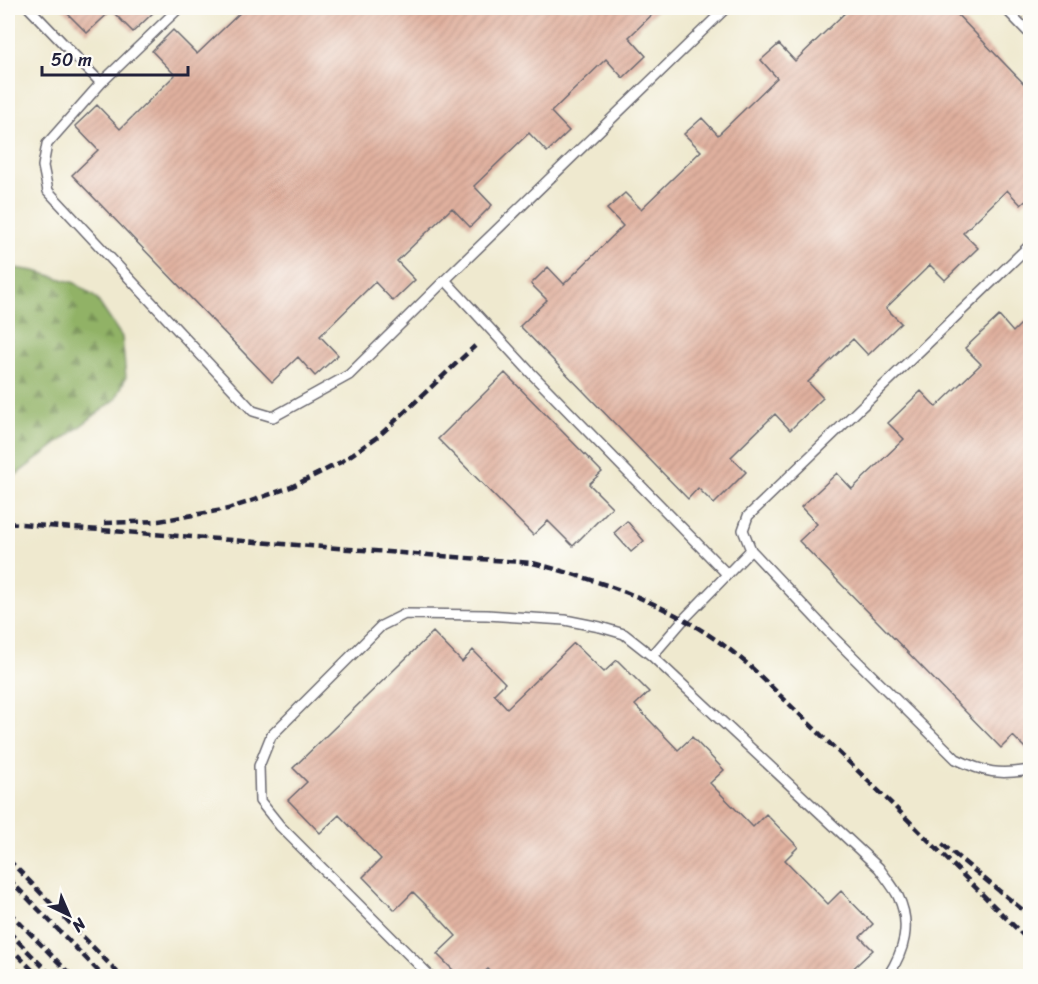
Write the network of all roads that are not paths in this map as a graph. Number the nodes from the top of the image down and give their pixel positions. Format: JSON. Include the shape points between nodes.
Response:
{"nodes":[{"id":1,"x":29,"y":8,"type":"edge"},
{"id":2,"x":179,"y":8,"type":"edge"},
{"id":3,"x":726,"y":8,"type":"edge"},
{"id":4,"x":1005,"y":8,"type":"edge"},
{"id":5,"x":1030,"y":34,"type":"edge"},
{"id":6,"x":101,"y":82,"type":"junction"},
{"id":7,"x":1030,"y":245,"type":"edge"},
{"id":8,"x":446,"y":280,"type":"junction"},
{"id":9,"x":751,"y":550,"type":"junction"},
{"id":10,"x":727,"y":574,"type":"junction"},
{"id":11,"x":652,"y":656,"type":"junction"},
{"id":12,"x":1030,"y":770,"type":"edge"},
{"id":13,"x":430,"y":976,"type":"edge"},
{"id":14,"x":888,"y":976,"type":"edge"}],
"edges":[{"from":1,"to":6,"type":"lane"},
{"from":2,"to":6,"type":"lane"},
{"from":3,"to":8,"type":"lane"},
{"from":4,"to":5,"type":"lane"},
{"from":6,"to":8,"type":"lane","via":[[47,144],[43,166],[48,191],[253,411],[273,417],[349,375]]},
{"from":7,"to":9,"type":"lane","via":[[748,516],[743,530]]},
{"from":8,"to":10,"type":"lane"},
{"from":9,"to":10,"type":"lane"},
{"from":9,"to":12,"type":"lane","via":[[956,759],[980,771]]},
{"from":10,"to":11,"type":"lane"},
{"from":11,"to":13,"type":"lane","via":[[624,634],[566,620],[405,614],[381,626],[271,736],[259,766],[260,801],[280,826]]},
{"from":11,"to":14,"type":"lane","via":[[879,868],[898,896],[904,917],[905,941]]}]}
